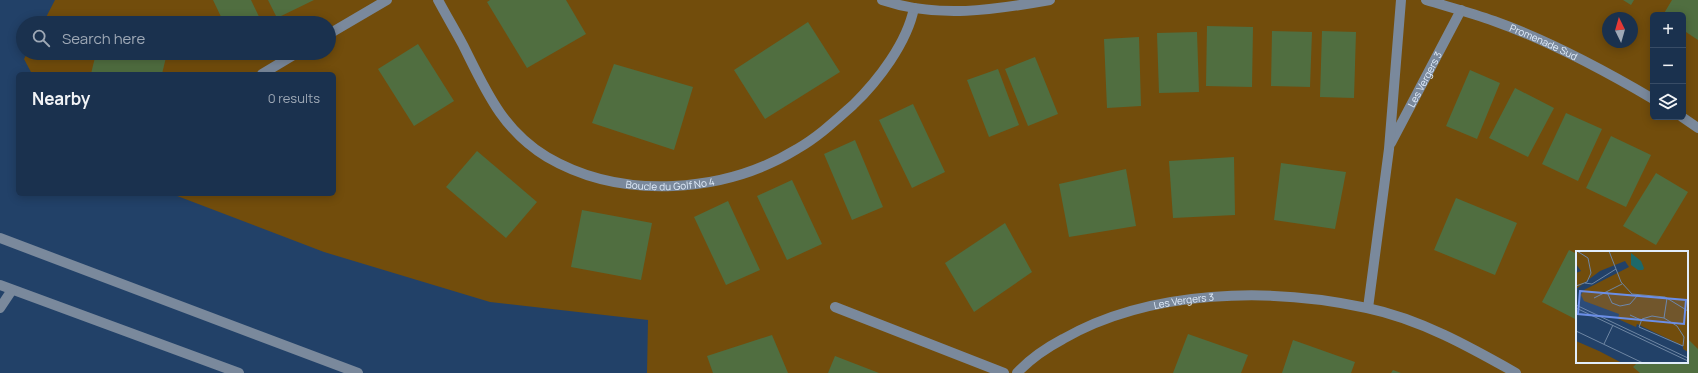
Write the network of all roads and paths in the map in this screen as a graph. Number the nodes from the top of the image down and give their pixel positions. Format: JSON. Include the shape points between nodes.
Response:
{"nodes":[{"id":1,"x":387,"y":0,"type":"edge"},
{"id":2,"x":438,"y":0,"type":"edge"},
{"id":3,"x":882,"y":0,"type":"edge"},
{"id":4,"x":1050,"y":0,"type":"edge"},
{"id":5,"x":1401,"y":0,"type":"edge"},
{"id":6,"x":1426,"y":0,"type":"edge"},
{"id":7,"x":914,"y":8,"type":"junction"},
{"id":8,"x":1461,"y":10,"type":"junction"},
{"id":9,"x":336,"y":30,"type":"edge"},
{"id":10,"x":286,"y":60,"type":"edge"},
{"id":11,"x":265,"y":72,"type":"edge"},
{"id":12,"x":1650,"y":98,"type":"edge"},
{"id":13,"x":1686,"y":120,"type":"edge"},
{"id":14,"x":1698,"y":128,"type":"edge"},
{"id":15,"x":1389,"y":149,"type":"junction"},
{"id":16,"x":0,"y":238,"type":"edge"},
{"id":17,"x":0,"y":285,"type":"edge"},
{"id":18,"x":12,"y":290,"type":"junction"},
{"id":19,"x":835,"y":307,"type":"dead end"},
{"id":20,"x":0,"y":308,"type":"edge"},
{"id":21,"x":1368,"y":308,"type":"junction"},
{"id":22,"x":239,"y":373,"type":"edge"},
{"id":23,"x":358,"y":373,"type":"edge"},
{"id":24,"x":1004,"y":373,"type":"edge"},
{"id":25,"x":1017,"y":373,"type":"edge"},
{"id":26,"x":1516,"y":373,"type":"edge"}],
"edges":[{"from":1,"to":9,"type":"street"},
{"from":2,"to":7,"type":"street","name":"Boucle du Golf No 4","via":[[490,98],[506,121],[532,146],[547,157],[596,177],[654,187],[713,182],[737,175],[764,166],[815,138],[858,100],[879,76],[906,32]]},
{"from":3,"to":7,"type":"street"},
{"from":4,"to":7,"type":"street","via":[[976,12]]},
{"from":5,"to":15,"type":"street","name":"Les Vergers 3"},
{"from":6,"to":8,"type":"street","name":"Promenade Sud"},
{"from":8,"to":12,"type":"street","name":"Promenade Sud","via":[[1554,46]]},
{"from":8,"to":15,"type":"street","name":"Les Vergers 3"},
{"from":10,"to":11,"type":"street"},
{"from":13,"to":14,"type":"street"},
{"from":15,"to":21,"type":"street","name":"Les Vergers 3"},
{"from":16,"to":23,"type":"street"},
{"from":17,"to":18,"type":"street"},
{"from":18,"to":20,"type":"street"},
{"from":18,"to":22,"type":"street"},
{"from":19,"to":24,"type":"street"},
{"from":21,"to":25,"type":"street","name":"Les Vergers 3","via":[[1277,296],[1234,296],[1180,301],[1133,310],[1080,329],[1039,354]]},
{"from":21,"to":26,"type":"street","name":"Les Vergers 3","via":[[1438,333]]}]}
